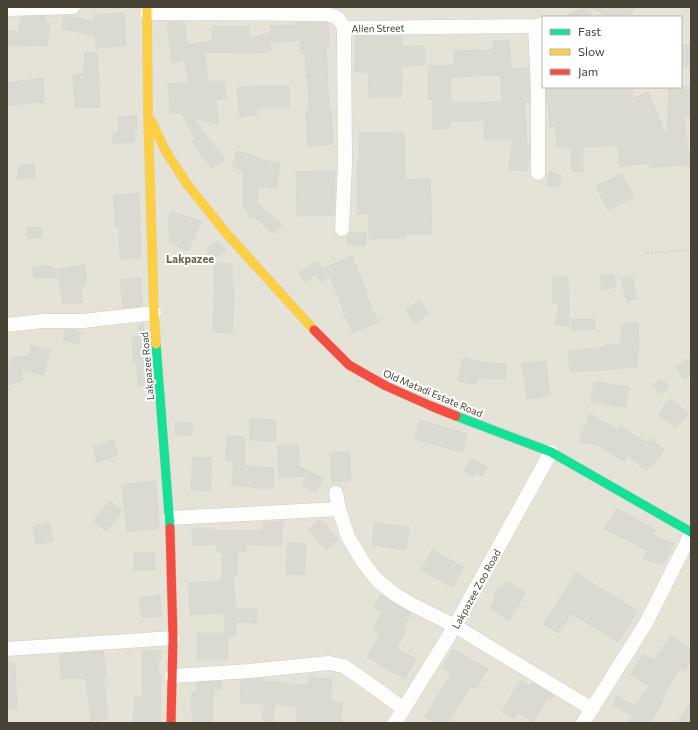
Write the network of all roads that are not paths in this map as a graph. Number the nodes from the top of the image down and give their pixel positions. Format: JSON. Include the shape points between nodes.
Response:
{"nodes":[{"id":1,"x":73,"y":7,"type":"edge"},
{"id":2,"x":7,"y":10,"type":"edge"},
{"id":3,"x":147,"y":10,"type":"edge"},
{"id":4,"x":539,"y":25,"type":"edge"},
{"id":5,"x":344,"y":28,"type":"junction"},
{"id":6,"x":148,"y":114,"type":"junction"},
{"id":7,"x":538,"y":173,"type":"dead end"},
{"id":8,"x":342,"y":229,"type":"dead end"},
{"id":9,"x":154,"y":313,"type":"junction"},
{"id":10,"x":7,"y":325,"type":"edge"},
{"id":11,"x":551,"y":452,"type":"junction"},
{"id":12,"x":336,"y":493,"type":"dead end"},
{"id":13,"x":339,"y":509,"type":"junction"},
{"id":14,"x":170,"y":518,"type":"junction"},
{"id":15,"x":691,"y":533,"type":"edge"},
{"id":16,"x":455,"y":626,"type":"junction"},
{"id":17,"x":173,"y":638,"type":"junction"},
{"id":18,"x":7,"y":649,"type":"edge"},
{"id":19,"x":172,"y":676,"type":"junction"},
{"id":20,"x":404,"y":709,"type":"junction"},
{"id":21,"x":592,"y":709,"type":"junction"},
{"id":22,"x":171,"y":723,"type":"edge"},
{"id":23,"x":395,"y":723,"type":"edge"},
{"id":24,"x":583,"y":723,"type":"edge"}],
"edges":[{"from":1,"to":2,"type":"street"},
{"from":3,"to":5,"type":"street","name":"Allen Street","via":[[327,14],[338,18]]},
{"from":3,"to":6,"type":"street","name":"Lakpazee Road"},
{"from":4,"to":5,"type":"street","name":"Allen Street"},
{"from":4,"to":7,"type":"street"},
{"from":5,"to":8,"type":"street","via":[[345,163]]},
{"from":6,"to":9,"type":"street","name":"Lakpazee Road"},
{"from":6,"to":11,"type":"street","name":"Old Matadi Estate Road","via":[[165,150],[192,190],[231,238],[321,338],[349,365],[386,386],[431,406]]},
{"from":9,"to":10,"type":"street","via":[[83,321],[42,321]]},
{"from":9,"to":14,"type":"street","name":"Lakpazee Road"},
{"from":11,"to":15,"type":"street","name":"Old Matadi Estate Road"},
{"from":11,"to":16,"type":"street","name":"Lakpazee Zoo Road"},
{"from":12,"to":13,"type":"street"},
{"from":13,"to":14,"type":"street"},
{"from":13,"to":16,"type":"street","via":[[348,537],[365,566],[377,580],[405,601]]},
{"from":14,"to":17,"type":"street","name":"Lakpazee Road"},
{"from":15,"to":21,"type":"street","via":[[646,623]]},
{"from":16,"to":20,"type":"street","name":"Lakpazee Zoo Road"},
{"from":16,"to":21,"type":"street"},
{"from":17,"to":18,"type":"street"},
{"from":17,"to":19,"type":"street","name":"Lakpazee Road"},
{"from":19,"to":20,"type":"street","via":[[328,663],[343,666]]},
{"from":19,"to":22,"type":"street","name":"Lakpazee Road"},
{"from":20,"to":23,"type":"street","name":"Lakpazee Zoo Road"},
{"from":21,"to":24,"type":"street"}]}
